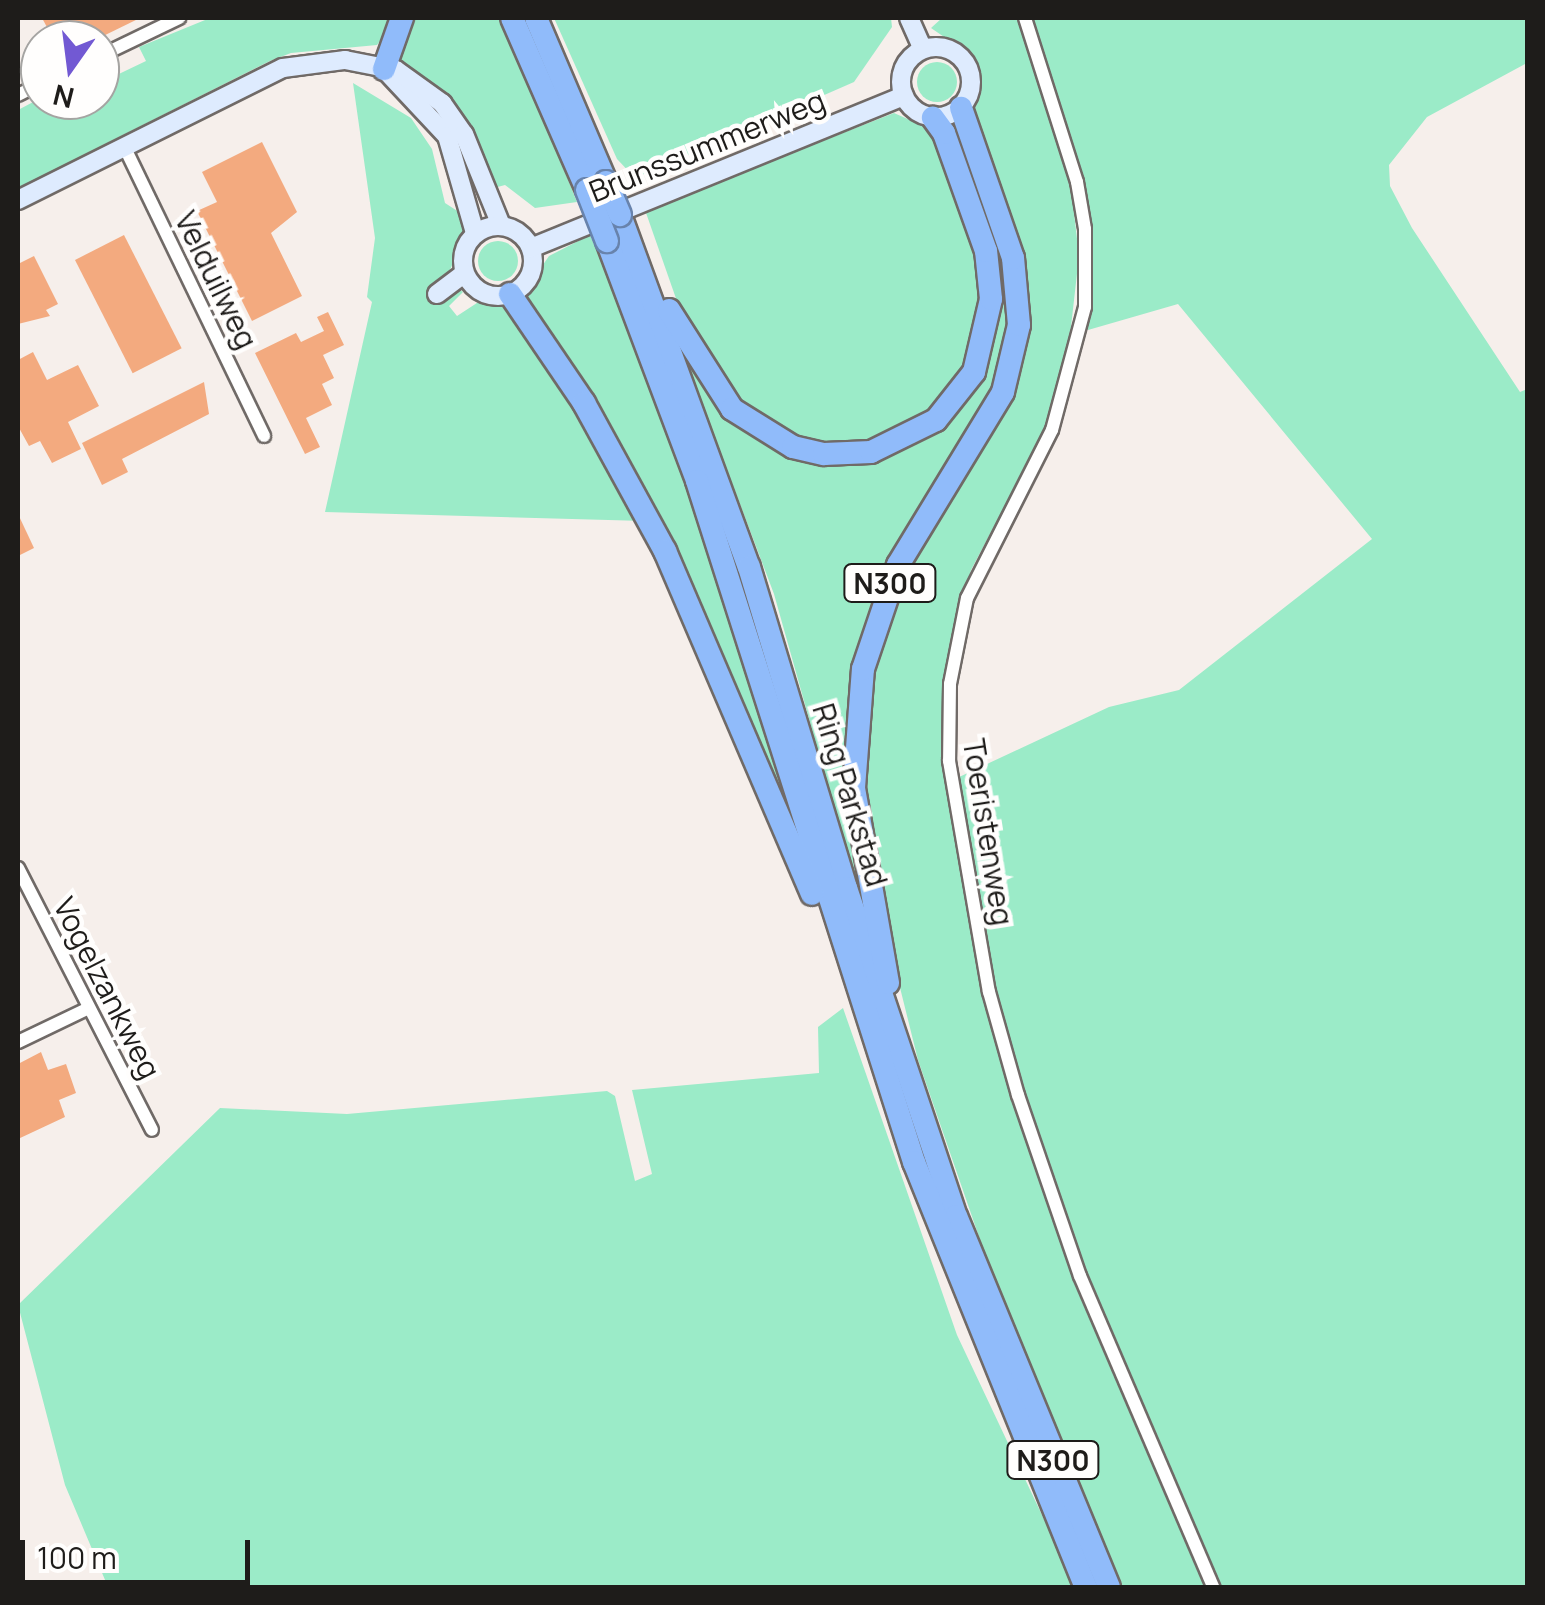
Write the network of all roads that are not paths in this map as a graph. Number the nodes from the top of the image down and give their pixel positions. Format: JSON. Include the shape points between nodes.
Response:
{"nodes":[{"id":1,"x":179,"y":18,"type":"edge"},
{"id":2,"x":402,"y":18,"type":"edge"},
{"id":3,"x":512,"y":18,"type":"edge"},
{"id":4,"x":536,"y":18,"type":"edge"},
{"id":5,"x":908,"y":18,"type":"edge"},
{"id":6,"x":1025,"y":18,"type":"edge"},
{"id":7,"x":120,"y":46,"type":"edge"},
{"id":8,"x":923,"y":49,"type":"junction"},
{"id":9,"x":384,"y":69,"type":"junction"},
{"id":10,"x":904,"y":96,"type":"junction"},
{"id":11,"x":961,"y":108,"type":"junction"},
{"id":12,"x":933,"y":118,"type":"junction"},
{"id":13,"x":124,"y":146,"type":"junction"},
{"id":14,"x":597,"y":186,"type":"junction"},
{"id":15,"x":18,"y":200,"type":"edge"},
{"id":16,"x":501,"y":225,"type":"junction"},
{"id":17,"x":476,"y":233,"type":"junction"},
{"id":18,"x":617,"y":237,"type":"junction"},
{"id":19,"x":531,"y":248,"type":"junction"},
{"id":20,"x":464,"y":274,"type":"junction"},
{"id":21,"x":437,"y":294,"type":"dead end"},
{"id":22,"x":510,"y":294,"type":"junction"},
{"id":23,"x":264,"y":436,"type":"dead end"},
{"id":24,"x":18,"y":868,"type":"edge"},
{"id":25,"x":861,"y":1007,"type":"junction"},
{"id":26,"x":87,"y":1009,"type":"junction"},
{"id":27,"x":18,"y":1042,"type":"edge"},
{"id":28,"x":900,"y":1055,"type":"junction"},
{"id":29,"x":152,"y":1130,"type":"dead end"},
{"id":30,"x":1086,"y":1588,"type":"edge"},
{"id":31,"x":1110,"y":1588,"type":"edge"},
{"id":32,"x":1214,"y":1588,"type":"edge"}],
"edges":[{"from":1,"to":7,"type":"street"},
{"from":2,"to":9,"type":"highway"},
{"from":3,"to":14,"type":"highway","name":"Ring Parkstad","number":"N300"},
{"from":4,"to":14,"type":"highway","name":"Ring Parkstad","number":"N300"},
{"from":5,"to":8,"type":"street"},
{"from":6,"to":32,"type":"street","name":"Toeristenweg","via":[[1077,182],[1085,307],[1075,364],[1052,430],[967,598],[950,684],[948,761],[989,992],[1018,1095],[1080,1276]]},
{"from":8,"to":10,"type":"street","via":[[904,68]]},
{"from":8,"to":11,"type":"street","via":[[941,47],[964,60],[972,86]]},
{"from":9,"to":13,"type":"street","via":[[345,60],[293,64]]},
{"from":9,"to":16,"type":"street","via":[[413,78],[452,114]]},
{"from":9,"to":17,"type":"street","via":[[447,136]]},
{"from":10,"to":12,"type":"street"},
{"from":10,"to":19,"type":"street","name":"Brunssummerweg"},
{"from":11,"to":12,"type":"street"},
{"from":11,"to":28,"type":"highway","number":"N300","via":[[1013,258],[1019,324],[1004,392],[898,565],[863,668],[854,788]]},
{"from":12,"to":18,"type":"highway","number":"N300","via":[[986,250],[991,315],[982,354],[963,390],[936,420],[894,444],[824,454],[753,426],[705,374]]},
{"from":13,"to":15,"type":"street"},
{"from":13,"to":23,"type":"street","name":"Velduilweg"},
{"from":14,"to":18,"type":"highway","name":"Ring Parkstad","number":"N300","bridge":true},
{"from":16,"to":17,"type":"street"},
{"from":16,"to":19,"type":"street"},
{"from":17,"to":20,"type":"street","via":[[464,247]]},
{"from":18,"to":25,"type":"highway","name":"Ring Parkstad","number":"N300"},
{"from":18,"to":28,"type":"highway","name":"Ring Parkstad","number":"N300","via":[[749,567]]},
{"from":19,"to":22,"type":"street","via":[[531,274]]},
{"from":20,"to":21,"type":"street"},
{"from":20,"to":22,"type":"street","via":[[482,292]]},
{"from":22,"to":25,"type":"highway","number":"N300","via":[[584,404],[678,578]]},
{"from":24,"to":26,"type":"street","name":"Vogelzankweg"},
{"from":25,"to":30,"type":"highway","name":"Ring Parkstad","number":"N300","via":[[957,1280]]},
{"from":26,"to":27,"type":"street"},
{"from":26,"to":29,"type":"street","name":"Vogelzankweg"},
{"from":28,"to":31,"type":"highway","name":"Ring Parkstad","number":"N300","via":[[1001,1332]]}]}
